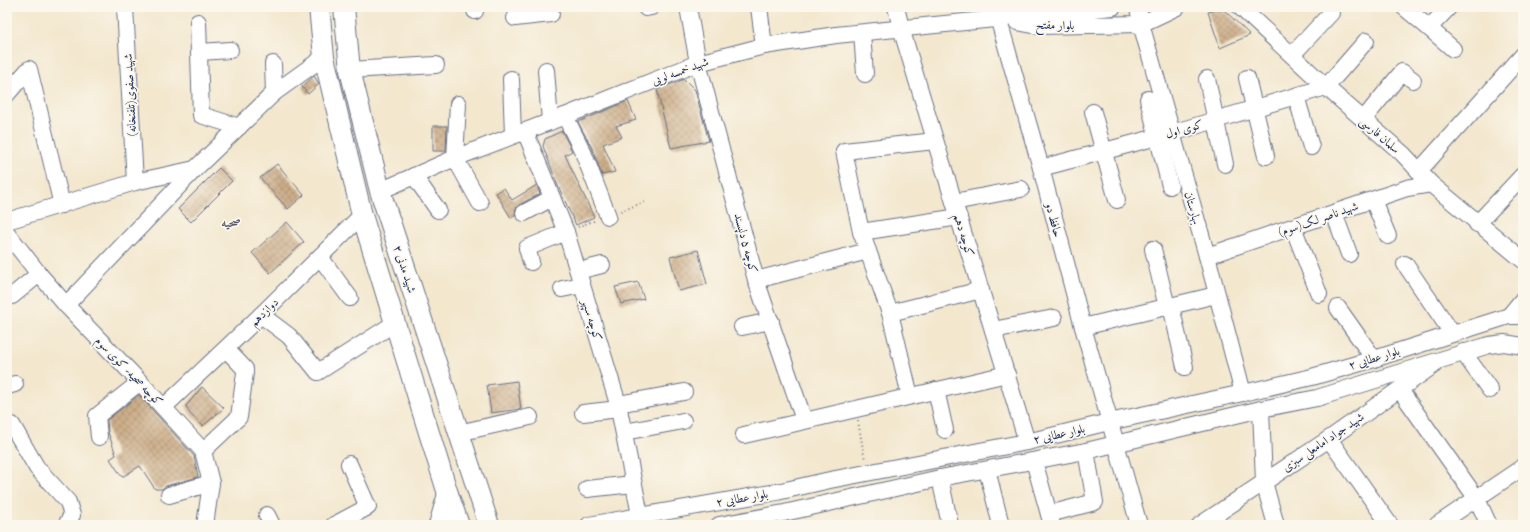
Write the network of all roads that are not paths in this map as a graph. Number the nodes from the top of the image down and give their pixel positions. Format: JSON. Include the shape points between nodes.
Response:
{"nodes":[{"id":1,"x":125,"y":7,"type":"edge"},
{"id":2,"x":319,"y":7,"type":"edge"},
{"id":3,"x":549,"y":7,"type":"edge"},
{"id":4,"x":688,"y":7,"type":"edge"},
{"id":5,"x":758,"y":7,"type":"edge"},
{"id":6,"x":896,"y":7,"type":"edge"},
{"id":7,"x":1113,"y":7,"type":"edge"},
{"id":8,"x":1138,"y":7,"type":"edge"},
{"id":9,"x":1177,"y":7,"type":"edge"},
{"id":10,"x":1240,"y":7,"type":"edge"},
{"id":11,"x":1404,"y":7,"type":"edge"},
{"id":12,"x":1449,"y":7,"type":"edge"},
{"id":13,"x":346,"y":8,"type":"edge"},
{"id":14,"x":997,"y":13,"type":"edge"},
{"id":15,"x":1331,"y":13,"type":"dead end"},
{"id":16,"x":515,"y":18,"type":"dead end"},
{"id":17,"x":198,"y":22,"type":"dead end"},
{"id":18,"x":1141,"y":24,"type":"junction"},
{"id":19,"x":901,"y":28,"type":"junction"},
{"id":20,"x":1429,"y":28,"type":"junction"},
{"id":21,"x":862,"y":33,"type":"junction"},
{"id":22,"x":347,"y":40,"type":"junction"},
{"id":23,"x":1366,"y":41,"type":"dead end"},
{"id":24,"x":764,"y":46,"type":"junction"},
{"id":25,"x":1453,"y":49,"type":"dead end"},
{"id":26,"x":230,"y":50,"type":"dead end"},
{"id":27,"x":200,"y":52,"type":"junction"},
{"id":28,"x":323,"y":52,"type":"junction"},
{"id":29,"x":1292,"y":55,"type":"junction"},
{"id":30,"x":1523,"y":55,"type":"edge"},
{"id":31,"x":698,"y":63,"type":"junction"},
{"id":32,"x":273,"y":64,"type":"dead end"},
{"id":33,"x":436,"y":65,"type":"dead end"},
{"id":34,"x":546,"y":70,"type":"dead end"},
{"id":35,"x":351,"y":73,"type":"junction"},
{"id":36,"x":865,"y":74,"type":"dead end"},
{"id":37,"x":1247,"y":78,"type":"dead end"},
{"id":38,"x":329,"y":79,"type":"junction"},
{"id":39,"x":511,"y":79,"type":"dead end"},
{"id":40,"x":1207,"y":79,"type":"dead end"},
{"id":41,"x":1413,"y":80,"type":"dead end"},
{"id":42,"x":1326,"y":87,"type":"junction"},
{"id":43,"x":274,"y":93,"type":"junction"},
{"id":44,"x":7,"y":94,"type":"edge"},
{"id":45,"x":1296,"y":96,"type":"junction"},
{"id":46,"x":1148,"y":99,"type":"dead end"},
{"id":47,"x":458,"y":104,"type":"dead end"},
{"id":48,"x":1254,"y":109,"type":"junction"},
{"id":49,"x":1093,"y":112,"type":"dead end"},
{"id":50,"x":558,"y":119,"type":"junction"},
{"id":51,"x":1217,"y":120,"type":"junction"},
{"id":52,"x":1363,"y":120,"type":"junction"},
{"id":53,"x":238,"y":127,"type":"junction"},
{"id":54,"x":519,"y":133,"type":"junction"},
{"id":55,"x":1165,"y":135,"type":"junction"},
{"id":56,"x":935,"y":141,"type":"junction"},
{"id":57,"x":1311,"y":147,"type":"dead end"},
{"id":58,"x":1104,"y":152,"type":"junction"},
{"id":59,"x":1266,"y":156,"type":"dead end"},
{"id":60,"x":455,"y":158,"type":"junction"},
{"id":61,"x":1225,"y":164,"type":"dead end"},
{"id":62,"x":1041,"y":168,"type":"junction"},
{"id":63,"x":195,"y":169,"type":"junction"},
{"id":64,"x":1419,"y":170,"type":"junction"},
{"id":65,"x":1523,"y":174,"type":"edge"},
{"id":66,"x":414,"y":176,"type":"junction"},
{"id":67,"x":135,"y":182,"type":"junction"},
{"id":68,"x":1431,"y":184,"type":"junction"},
{"id":69,"x":1170,"y":186,"type":"dead end"},
{"id":70,"x":1021,"y":189,"type":"dead end"},
{"id":71,"x":380,"y":191,"type":"junction"},
{"id":72,"x":552,"y":198,"type":"junction"},
{"id":73,"x":1117,"y":200,"type":"dead end"},
{"id":74,"x":1373,"y":200,"type":"junction"},
{"id":75,"x":480,"y":203,"type":"dead end"},
{"id":76,"x":62,"y":205,"type":"junction"},
{"id":77,"x":438,"y":210,"type":"dead end"},
{"id":78,"x":956,"y":210,"type":"junction"},
{"id":79,"x":524,"y":213,"type":"dead end"},
{"id":80,"x":1334,"y":214,"type":"junction"},
{"id":81,"x":362,"y":215,"type":"junction"},
{"id":82,"x":608,"y":216,"type":"dead end"},
{"id":83,"x":7,"y":221,"type":"edge"},
{"id":84,"x":1477,"y":224,"type":"junction"},
{"id":85,"x":1294,"y":227,"type":"junction"},
{"id":86,"x":566,"y":232,"type":"junction"},
{"id":87,"x":862,"y":232,"type":"junction"},
{"id":88,"x":7,"y":233,"type":"edge"},
{"id":89,"x":1388,"y":236,"type":"dead end"},
{"id":90,"x":1153,"y":249,"type":"dead end"},
{"id":91,"x":868,"y":251,"type":"junction"},
{"id":92,"x":1349,"y":254,"type":"dead end"},
{"id":93,"x":1207,"y":256,"type":"junction"},
{"id":94,"x":320,"y":257,"type":"junction"},
{"id":95,"x":1523,"y":260,"type":"edge"},
{"id":96,"x":531,"y":262,"type":"dead end"},
{"id":97,"x":1405,"y":264,"type":"dead end"},
{"id":98,"x":602,"y":265,"type":"dead end"},
{"id":99,"x":39,"y":274,"type":"junction"},
{"id":100,"x":580,"y":278,"type":"junction"},
{"id":101,"x":756,"y":280,"type":"junction"},
{"id":102,"x":562,"y":290,"type":"dead end"},
{"id":103,"x":981,"y":290,"type":"junction"},
{"id":104,"x":1319,"y":294,"type":"dead end"},
{"id":105,"x":1216,"y":295,"type":"junction"},
{"id":106,"x":12,"y":296,"type":"dead end"},
{"id":107,"x":350,"y":298,"type":"dead end"},
{"id":108,"x":1523,"y":298,"type":"edge"},
{"id":109,"x":66,"y":305,"type":"junction"},
{"id":110,"x":1169,"y":306,"type":"junction"},
{"id":111,"x":1338,"y":308,"type":"dead end"},
{"id":112,"x":890,"y":313,"type":"junction"},
{"id":113,"x":262,"y":315,"type":"junction"},
{"id":114,"x":1516,"y":316,"type":"edge"},
{"id":115,"x":1054,"y":318,"type":"dead end"},
{"id":116,"x":772,"y":321,"type":"junction"},
{"id":117,"x":394,"y":322,"type":"junction"},
{"id":118,"x":742,"y":327,"type":"dead end"},
{"id":119,"x":1082,"y":328,"type":"junction"},
{"id":120,"x":993,"y":330,"type":"junction"},
{"id":121,"x":1452,"y":333,"type":"junction"},
{"id":122,"x":1523,"y":346,"type":"edge"},
{"id":123,"x":226,"y":348,"type":"junction"},
{"id":124,"x":1463,"y":352,"type":"junction"},
{"id":125,"x":1445,"y":357,"type":"junction"},
{"id":126,"x":1374,"y":359,"type":"junction"},
{"id":127,"x":1185,"y":367,"type":"dead end"},
{"id":128,"x":1006,"y":374,"type":"junction"},
{"id":129,"x":1312,"y":377,"type":"junction"},
{"id":130,"x":140,"y":382,"type":"junction"},
{"id":131,"x":936,"y":390,"type":"junction"},
{"id":132,"x":1400,"y":390,"type":"junction"},
{"id":133,"x":1490,"y":390,"type":"dead end"},
{"id":134,"x":684,"y":392,"type":"dead end"},
{"id":135,"x":1243,"y":393,"type":"junction"},
{"id":136,"x":910,"y":396,"type":"junction"},
{"id":137,"x":1103,"y":396,"type":"junction"},
{"id":138,"x":1317,"y":398,"type":"junction"},
{"id":139,"x":164,"y":407,"type":"junction"},
{"id":140,"x":618,"y":407,"type":"junction"},
{"id":141,"x":1261,"y":410,"type":"junction"},
{"id":142,"x":583,"y":413,"type":"dead end"},
{"id":143,"x":530,"y":417,"type":"dead end"},
{"id":144,"x":804,"y":420,"type":"junction"},
{"id":145,"x":682,"y":421,"type":"dead end"},
{"id":146,"x":1109,"y":422,"type":"junction"},
{"id":147,"x":7,"y":425,"type":"edge"},
{"id":148,"x":945,"y":430,"type":"dead end"},
{"id":149,"x":1076,"y":431,"type":"junction"},
{"id":150,"x":624,"y":432,"type":"junction"},
{"id":151,"x":458,"y":433,"type":"junction"},
{"id":152,"x":744,"y":434,"type":"dead end"},
{"id":153,"x":99,"y":437,"type":"dead end"},
{"id":154,"x":1329,"y":439,"type":"junction"},
{"id":155,"x":1027,"y":442,"type":"junction"},
{"id":156,"x":1115,"y":444,"type":"junction"},
{"id":157,"x":202,"y":451,"type":"junction"},
{"id":158,"x":1079,"y":452,"type":"junction"},
{"id":159,"x":1034,"y":461,"type":"junction"},
{"id":160,"x":349,"y":464,"type":"dead end"},
{"id":161,"x":1523,"y":467,"type":"edge"},
{"id":162,"x":988,"y":470,"type":"junction"},
{"id":163,"x":940,"y":478,"type":"junction"},
{"id":164,"x":1264,"y":482,"type":"junction"},
{"id":165,"x":211,"y":483,"type":"junction"},
{"id":166,"x":633,"y":484,"type":"junction"},
{"id":167,"x":587,"y":489,"type":"dead end"},
{"id":168,"x":777,"y":492,"type":"junction"},
{"id":169,"x":448,"y":494,"type":"junction"},
{"id":170,"x":169,"y":495,"type":"dead end"},
{"id":171,"x":1477,"y":499,"type":"junction"},
{"id":172,"x":640,"y":515,"type":"junction"},
{"id":173,"x":786,"y":519,"type":"edge"},
{"id":174,"x":1051,"y":520,"type":"edge"},
{"id":175,"x":66,"y":525,"type":"edge"},
{"id":176,"x":205,"y":525,"type":"edge"},
{"id":177,"x":334,"y":525,"type":"edge"},
{"id":178,"x":439,"y":525,"type":"edge"},
{"id":179,"x":459,"y":525,"type":"edge"},
{"id":180,"x":489,"y":525,"type":"edge"},
{"id":181,"x":589,"y":525,"type":"edge"},
{"id":182,"x":719,"y":525,"type":"edge"},
{"id":183,"x":950,"y":525,"type":"edge"},
{"id":184,"x":1001,"y":525,"type":"edge"},
{"id":185,"x":1139,"y":525,"type":"edge"},
{"id":186,"x":1200,"y":525,"type":"edge"},
{"id":187,"x":1276,"y":525,"type":"edge"},
{"id":188,"x":1390,"y":525,"type":"edge"},
{"id":189,"x":1437,"y":525,"type":"edge"},
{"id":190,"x":1489,"y":525,"type":"edge"}],
"edges":[{"from":1,"to":67,"type":"street","name":"شهید صفوی(تلفنخانه)"},
{"from":2,"to":28,"type":"main road","name":"شهید مدنی ۲"},
{"from":3,"to":16,"type":"street","via":[[551,14]]},
{"from":4,"to":31,"type":"street","name":"کوچه ۵ دلپسند"},
{"from":5,"to":24,"type":"street"},
{"from":6,"to":19,"type":"street","name":"کوچه دهم"},
{"from":7,"to":14,"type":"street","name":"بلوار مفتح"},
{"from":8,"to":18,"type":"street","name":"بهارستان"},
{"from":9,"to":18,"type":"street","name":"بلوار مفتح"},
{"from":10,"to":29,"type":"street","name":"سلمان فارسی"},
{"from":11,"to":20,"type":"street"},
{"from":12,"to":20,"type":"street"},
{"from":13,"to":22,"type":"main road","name":"شهید مدنی ۲"},
{"from":14,"to":18,"type":"street","name":"بلوار مفتح","via":[[1038,26]]},
{"from":14,"to":19,"type":"street","name":"شهید خمسه لویی"},
{"from":14,"to":62,"type":"street","name":"حافظ دو"},
{"from":15,"to":29,"type":"street"},
{"from":17,"to":27,"type":"street"},
{"from":18,"to":55,"type":"street","name":"بهارستان"},
{"from":19,"to":21,"type":"street","name":"شهید خمسه لویی"},
{"from":19,"to":56,"type":"street","name":"کوچه دهم"},
{"from":20,"to":25,"type":"street"},
{"from":21,"to":24,"type":"street","name":"شهید خمسه لویی"},
{"from":21,"to":36,"type":"street"},
{"from":22,"to":28,"type":"main road","via":[[337,53]]},
{"from":22,"to":35,"type":"main road","name":"شهید مدنی ۲"},
{"from":23,"to":42,"type":"street"},
{"from":24,"to":31,"type":"street","name":"شهید خمسه لویی"},
{"from":26,"to":27,"type":"street"},
{"from":27,"to":53,"type":"street","via":[[201,115]]},
{"from":28,"to":38,"type":"main road","name":"شهید مدنی ۲"},
{"from":28,"to":43,"type":"street"},
{"from":29,"to":42,"type":"street","name":"سلمان فارسی"},
{"from":30,"to":64,"type":"street"},
{"from":31,"to":50,"type":"street","name":"شهید خمسه لویی"},
{"from":31,"to":101,"type":"street","name":"کوچه ۵ دلپسند"},
{"from":32,"to":43,"type":"street"},
{"from":33,"to":35,"type":"street"},
{"from":34,"to":50,"type":"street"},
{"from":35,"to":38,"type":"main road","via":[[346,65],[339,62],[334,66]]},
{"from":35,"to":71,"type":"main road","name":"شهید مدنی ۲"},
{"from":37,"to":48,"type":"street"},
{"from":38,"to":81,"type":"main road","name":"شهید مدنی ۲"},
{"from":39,"to":54,"type":"street","name":"کوچه سپهر"},
{"from":40,"to":51,"type":"street"},
{"from":41,"to":52,"type":"street","via":[[1402,72]]},
{"from":42,"to":45,"type":"street","name":"کوی اول"},
{"from":42,"to":52,"type":"street","name":"سلمان فارسی"},
{"from":43,"to":53,"type":"street"},
{"from":44,"to":76,"type":"street","via":[[29,69]]},
{"from":45,"to":48,"type":"street","name":"کوی اول"},
{"from":45,"to":57,"type":"street"},
{"from":46,"to":55,"type":"street"},
{"from":47,"to":60,"type":"street"},
{"from":48,"to":51,"type":"street","name":"کوی اول"},
{"from":48,"to":59,"type":"street"},
{"from":49,"to":58,"type":"street"},
{"from":50,"to":54,"type":"street","name":"شهید خمسه لویی"},
{"from":50,"to":82,"type":"street","via":[[583,152]]},
{"from":51,"to":55,"type":"street","name":"کوی اول"},
{"from":51,"to":61,"type":"street"},
{"from":52,"to":64,"type":"street","name":"سلمان فارسی"},
{"from":53,"to":63,"type":"street"},
{"from":54,"to":60,"type":"street","name":"شهید خمسه لویی"},
{"from":54,"to":72,"type":"street","name":"کوچه سپهر"},
{"from":55,"to":58,"type":"street","name":"کوی اول"},
{"from":55,"to":69,"type":"street"},
{"from":55,"to":93,"type":"street","name":"بهارستان"},
{"from":56,"to":78,"type":"street","name":"کوچه دهم"},
{"from":56,"to":87,"type":"street","via":[[844,151]]},
{"from":58,"to":62,"type":"street","name":"کوی اول"},
{"from":58,"to":73,"type":"street"},
{"from":60,"to":66,"type":"street","name":"شهید خمسه لویی"},
{"from":60,"to":75,"type":"street"},
{"from":62,"to":119,"type":"street","name":"حافظ دو"},
{"from":63,"to":67,"type":"street"},
{"from":63,"to":109,"type":"street"},
{"from":64,"to":68,"type":"street","name":"سلمان فارسی"},
{"from":65,"to":84,"type":"street"},
{"from":66,"to":71,"type":"street","name":"شهید خمسه لویی"},
{"from":66,"to":77,"type":"street"},
{"from":67,"to":76,"type":"street"},
{"from":68,"to":74,"type":"street","name":"شهید ناصر لک(سوم)","via":[[1407,188]]},
{"from":68,"to":84,"type":"street","name":"سلمان فارسی"},
{"from":70,"to":78,"type":"street"},
{"from":71,"to":151,"type":"main road","name":"شهید مدنی ۲"},
{"from":72,"to":79,"type":"street"},
{"from":72,"to":86,"type":"street","name":"کوچه سپهر"},
{"from":74,"to":80,"type":"street","name":"شهید ناصر لک(سوم)"},
{"from":74,"to":89,"type":"street"},
{"from":76,"to":83,"type":"street"},
{"from":78,"to":87,"type":"street"},
{"from":78,"to":103,"type":"street","name":"کوچه دهم"},
{"from":80,"to":85,"type":"street","name":"شهید ناصر لک(سوم)"},
{"from":80,"to":92,"type":"street"},
{"from":81,"to":94,"type":"street","name":"دوازدهم"},
{"from":81,"to":117,"type":"main road","name":"شهید مدنی ۲"},
{"from":84,"to":95,"type":"street","name":"سلمان فارسی"},
{"from":85,"to":93,"type":"street","name":"شهید ناصر لک(سوم)"},
{"from":85,"to":104,"type":"street"},
{"from":86,"to":96,"type":"street","via":[[527,248]]},
{"from":86,"to":100,"type":"street","name":"کوچه سپهر"},
{"from":87,"to":91,"type":"street"},
{"from":88,"to":99,"type":"street","name":"کوچه صحیه- کوی سوم"},
{"from":90,"to":110,"type":"street"},
{"from":91,"to":101,"type":"street"},
{"from":91,"to":112,"type":"street"},
{"from":93,"to":105,"type":"street","name":"بهارستان"},
{"from":94,"to":107,"type":"street"},
{"from":94,"to":113,"type":"street","name":"دوازدهم"},
{"from":97,"to":121,"type":"street"},
{"from":98,"to":100,"type":"street"},
{"from":99,"to":106,"type":"street"},
{"from":99,"to":109,"type":"street","name":"کوچه صحیه- کوی سوم"},
{"from":100,"to":102,"type":"street"},
{"from":100,"to":140,"type":"street","name":"کوچه سپهر"},
{"from":101,"to":116,"type":"street","name":"کوچه ۵ دلپسند"},
{"from":103,"to":112,"type":"street"},
{"from":103,"to":120,"type":"street","name":"کوچه دهم"},
{"from":105,"to":110,"type":"street"},
{"from":105,"to":135,"type":"street","name":"بهارستان"},
{"from":108,"to":114,"type":"street"},
{"from":109,"to":130,"type":"street","name":"کوچه صحیه- کوی سوم"},
{"from":110,"to":119,"type":"street"},
{"from":110,"to":127,"type":"street"},
{"from":111,"to":126,"type":"street"},
{"from":112,"to":136,"type":"street"},
{"from":113,"to":117,"type":"street","via":[[289,336],[318,372]]},
{"from":113,"to":123,"type":"street","name":"دوازدهم"},
{"from":114,"to":121,"type":"street","name":"بلوار عطایی ۲"},
{"from":115,"to":120,"type":"street"},
{"from":116,"to":118,"type":"street"},
{"from":116,"to":144,"type":"street","name":"کوچه ۵ دلپسند"},
{"from":117,"to":169,"type":"main road","name":"شهید مدنی ۲"},
{"from":119,"to":137,"type":"street","name":"حافظ دو"},
{"from":120,"to":128,"type":"street","name":"کوچه دهم"},
{"from":121,"to":126,"type":"street","name":"بلوار عطایی ۲"},
{"from":122,"to":124,"type":"street","name":"بلوار عطایی ۲","via":[[1504,343]]},
{"from":123,"to":139,"type":"street","name":"دوازدهم"},
{"from":123,"to":157,"type":"street","via":[[245,373],[240,414],[236,421]]},
{"from":124,"to":125,"type":"street","name":"بلوار عطایی ۲"},
{"from":124,"to":133,"type":"street"},
{"from":125,"to":132,"type":"street","name":"شهید جواد امامعلی سبزی"},
{"from":125,"to":138,"type":"street","name":"بلوار عطایی ۲"},
{"from":126,"to":129,"type":"street","name":"بلوار عطایی ۲"},
{"from":128,"to":131,"type":"street"},
{"from":128,"to":155,"type":"street","name":"کوچه دهم"},
{"from":129,"to":135,"type":"street","name":"بلوار عطایی ۲"},
{"from":129,"to":138,"type":"street"},
{"from":130,"to":139,"type":"street","name":"کوچه صحیه- کوی سوم"},
{"from":130,"to":153,"type":"street","via":[[97,416]]},
{"from":131,"to":136,"type":"street"},
{"from":131,"to":148,"type":"street"},
{"from":132,"to":154,"type":"street","name":"شهید جواد امامعلی سبزی"},
{"from":132,"to":171,"type":"street"},
{"from":134,"to":140,"type":"street"},
{"from":135,"to":146,"type":"street","name":"بلوار عطایی ۲"},
{"from":136,"to":144,"type":"street"},
{"from":137,"to":146,"type":"street","name":"حافظ دو"},
{"from":137,"to":149,"type":"street","via":[[1099,415]]},
{"from":138,"to":141,"type":"street","name":"بلوار عطایی ۲"},
{"from":139,"to":157,"type":"street","name":"کوچه صحیه- کوی سوم"},
{"from":140,"to":142,"type":"street"},
{"from":140,"to":150,"type":"street","name":"کوچه سپهر"},
{"from":141,"to":156,"type":"street","name":"بلوار عطایی ۲"},
{"from":141,"to":164,"type":"street"},
{"from":143,"to":151,"type":"street"},
{"from":144,"to":152,"type":"street"},
{"from":145,"to":150,"type":"street"},
{"from":146,"to":149,"type":"street","name":"بلوار عطایی ۲"},
{"from":146,"to":156,"type":"street","name":"حافظ دو"},
{"from":147,"to":175,"type":"street","via":[[12,425],[36,468],[69,504],[72,515]]},
{"from":149,"to":155,"type":"street","name":"بلوار عطایی ۲"},
{"from":149,"to":158,"type":"street","via":[[1083,443]]},
{"from":150,"to":166,"type":"street","name":"کوچه سپهر"},
{"from":151,"to":180,"type":"main road","name":"شهید مدنی ۲"},
{"from":154,"to":164,"type":"street","name":"شهید جواد امامعلی سبزی"},
{"from":154,"to":188,"type":"street"},
{"from":155,"to":168,"type":"street","name":"بلوار عطایی ۲"},
{"from":156,"to":158,"type":"street","name":"بلوار عطایی ۲"},
{"from":156,"to":185,"type":"street"},
{"from":157,"to":165,"type":"street","name":"کوچه صحیه- کوی سوم"},
{"from":158,"to":159,"type":"street","name":"بلوار عطایی ۲"},
{"from":158,"to":174,"type":"street","via":[[1095,502]]},
{"from":159,"to":162,"type":"street","name":"بلوار عطایی ۲"},
{"from":159,"to":174,"type":"street"},
{"from":160,"to":177,"type":"street","via":[[368,507]]},
{"from":161,"to":171,"type":"street"},
{"from":162,"to":163,"type":"street","name":"بلوار عطایی ۲"},
{"from":162,"to":184,"type":"street"},
{"from":163,"to":173,"type":"street","name":"بلوار عطایی ۲"},
{"from":163,"to":183,"type":"street"},
{"from":164,"to":186,"type":"street","name":"شهید جواد امامعلی سبزی"},
{"from":164,"to":187,"type":"street"},
{"from":165,"to":170,"type":"street"},
{"from":165,"to":176,"type":"street","name":"کوچه صحیه- کوی سوم"},
{"from":166,"to":167,"type":"street"},
{"from":166,"to":172,"type":"street","name":"کوچه سپهر"},
{"from":168,"to":172,"type":"street","name":"بلوار عطایی ۲"},
{"from":168,"to":173,"type":"street"},
{"from":169,"to":178,"type":"main road"},
{"from":169,"to":179,"type":"main road","name":"شهید مدنی ۲"},
{"from":171,"to":189,"type":"street"},
{"from":171,"to":190,"type":"street"},
{"from":172,"to":181,"type":"street","name":"بلوار عطایی ۲"},
{"from":173,"to":182,"type":"street","name":"بلوار عطایی ۲"}]}
